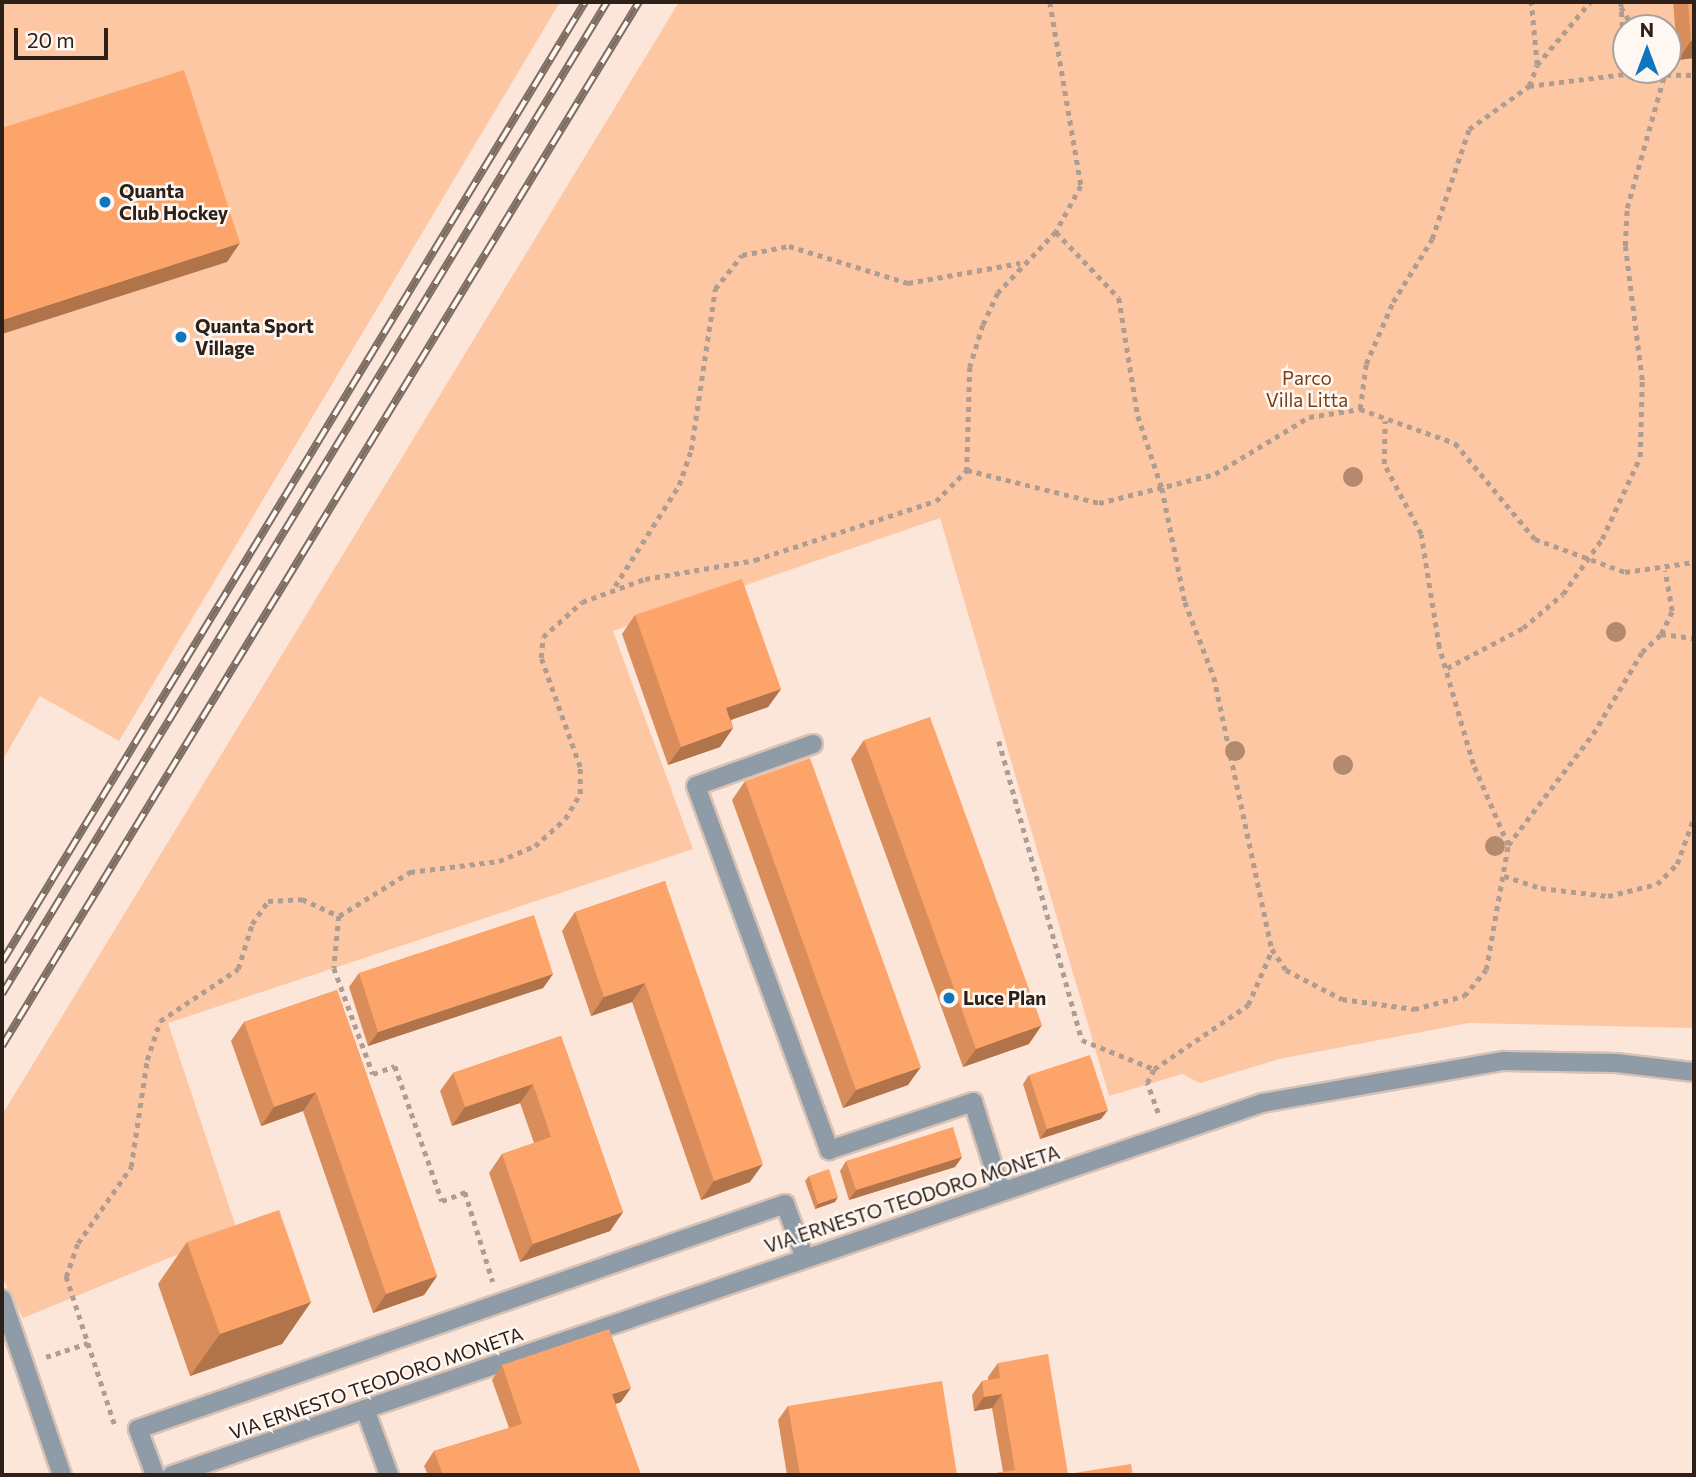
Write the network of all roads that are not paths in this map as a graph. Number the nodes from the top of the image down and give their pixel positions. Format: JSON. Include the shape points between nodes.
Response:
{"nodes":[{"id":1,"x":813,"y":744,"type":"dead end"},
{"id":2,"x":1691,"y":1069,"type":"edge"},
{"id":3,"x":1001,"y":1191,"type":"junction"},
{"id":4,"x":804,"y":1256,"type":"junction"},
{"id":5,"x":2,"y":1299,"type":"edge"},
{"id":6,"x":365,"y":1409,"type":"junction"},
{"id":7,"x":62,"y":1475,"type":"edge"},
{"id":8,"x":155,"y":1475,"type":"edge"},
{"id":9,"x":173,"y":1475,"type":"edge"},
{"id":10,"x":389,"y":1475,"type":"edge"}],
"edges":[{"from":1,"to":3,"type":"street","via":[[696,786],[829,1150],[973,1102]]},
{"from":2,"to":3,"type":"street","name":"VIA ERNESTO TEODORO MONETA","via":[[1547,1060],[1461,1065],[1325,1088],[1165,1134]]},
{"from":3,"to":4,"type":"street","name":"VIA ERNESTO TEODORO MONETA"},
{"from":4,"to":6,"type":"street","name":"VIA ERNESTO TEODORO MONETA"},
{"from":4,"to":8,"type":"street","via":[[785,1204],[138,1429]]},
{"from":5,"to":7,"type":"street"},
{"from":6,"to":9,"type":"street","name":"VIA ERNESTO TEODORO MONETA"},
{"from":6,"to":10,"type":"street"}]}
